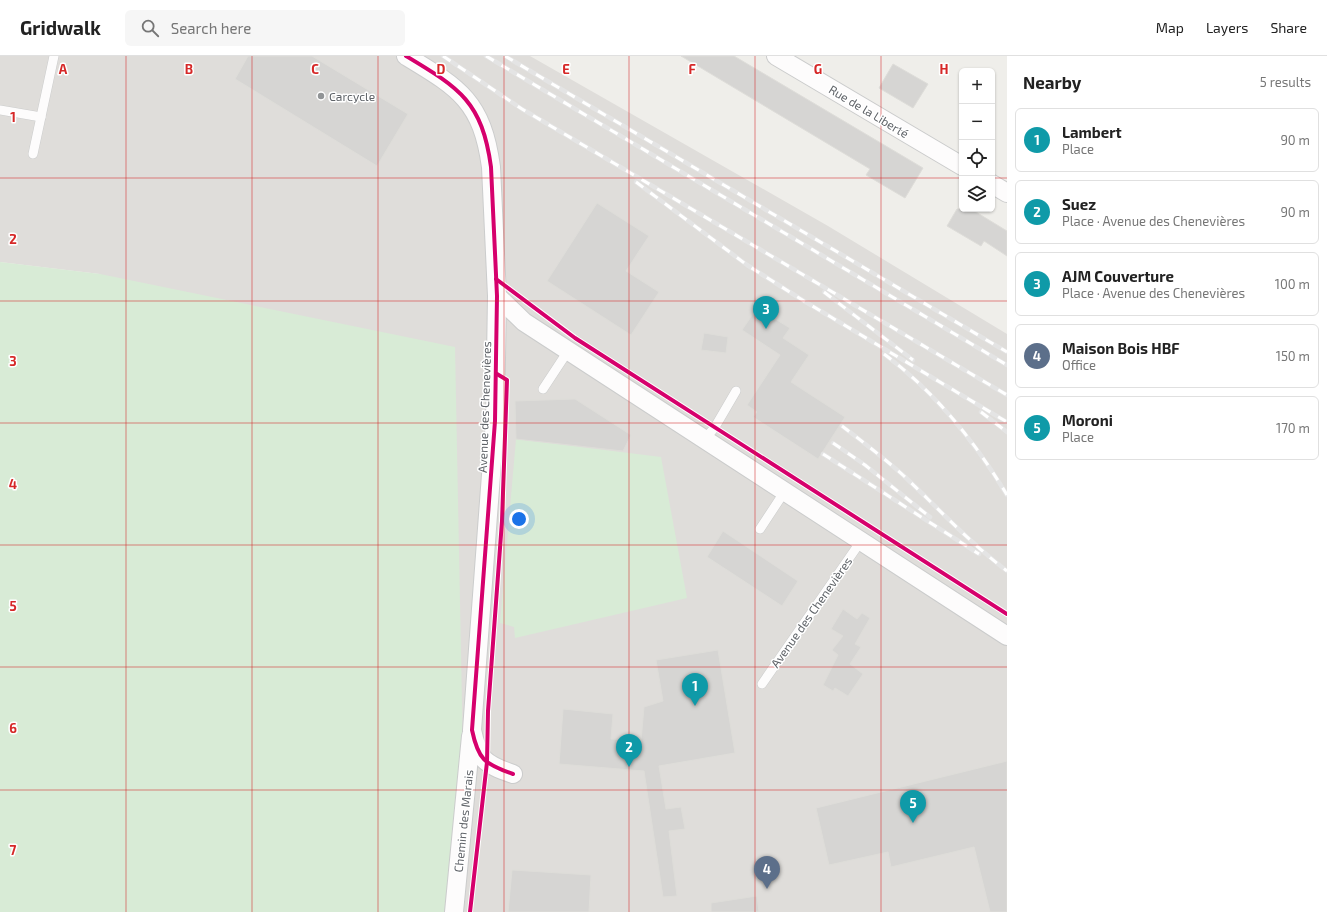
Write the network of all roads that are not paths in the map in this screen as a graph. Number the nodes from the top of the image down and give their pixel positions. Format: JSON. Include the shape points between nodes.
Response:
{"nodes":[{"id":1,"x":54,"y":56,"type":"edge"},
{"id":2,"x":406,"y":56,"type":"edge"},
{"id":3,"x":776,"y":56,"type":"edge"},
{"id":4,"x":0,"y":110,"type":"edge"},
{"id":5,"x":41,"y":117,"type":"junction"},
{"id":6,"x":33,"y":154,"type":"dead end"},
{"id":7,"x":959,"y":164,"type":"edge"},
{"id":8,"x":995,"y":186,"type":"edge"},
{"id":9,"x":1007,"y":193,"type":"edge"},
{"id":10,"x":497,"y":296,"type":"junction"},
{"id":11,"x":568,"y":350,"type":"junction"},
{"id":12,"x":543,"y":389,"type":"dead end"},
{"id":13,"x":736,"y":391,"type":"dead end"},
{"id":14,"x":705,"y":439,"type":"junction"},
{"id":15,"x":785,"y":491,"type":"junction"},
{"id":16,"x":760,"y":529,"type":"dead end"},
{"id":17,"x":861,"y":541,"type":"junction"},
{"id":18,"x":1007,"y":636,"type":"edge"},
{"id":19,"x":762,"y":684,"type":"dead end"},
{"id":20,"x":472,"y":730,"type":"junction"},
{"id":21,"x":513,"y":774,"type":"dead end"},
{"id":22,"x":454,"y":912,"type":"edge"}],
"edges":[{"from":1,"to":5,"type":"lane"},
{"from":2,"to":10,"type":"street","name":"Avenue des Chenevières","via":[[447,80],[460,92],[469,103],[484,133],[491,167]]},
{"from":3,"to":7,"type":"street","name":"Rue de la Liberté"},
{"from":4,"to":5,"type":"lane"},
{"from":5,"to":6,"type":"lane"},
{"from":8,"to":9,"type":"street"},
{"from":10,"to":11,"type":"street","via":[[524,322]]},
{"from":10,"to":20,"type":"street","name":"Avenue des Chenevières","via":[[495,421]]},
{"from":11,"to":12,"type":"lane"},
{"from":11,"to":14,"type":"street"},
{"from":13,"to":14,"type":"lane","via":[[715,428]]},
{"from":14,"to":15,"type":"street"},
{"from":15,"to":16,"type":"lane"},
{"from":15,"to":17,"type":"street"},
{"from":17,"to":18,"type":"street"},
{"from":17,"to":19,"type":"lane","name":"Avenue des Chenevières"},
{"from":20,"to":21,"type":"street","name":"Avenue des Chenevières","via":[[476,748],[483,760]]},
{"from":20,"to":22,"type":"street","name":"Chemin des Marais"}]}
